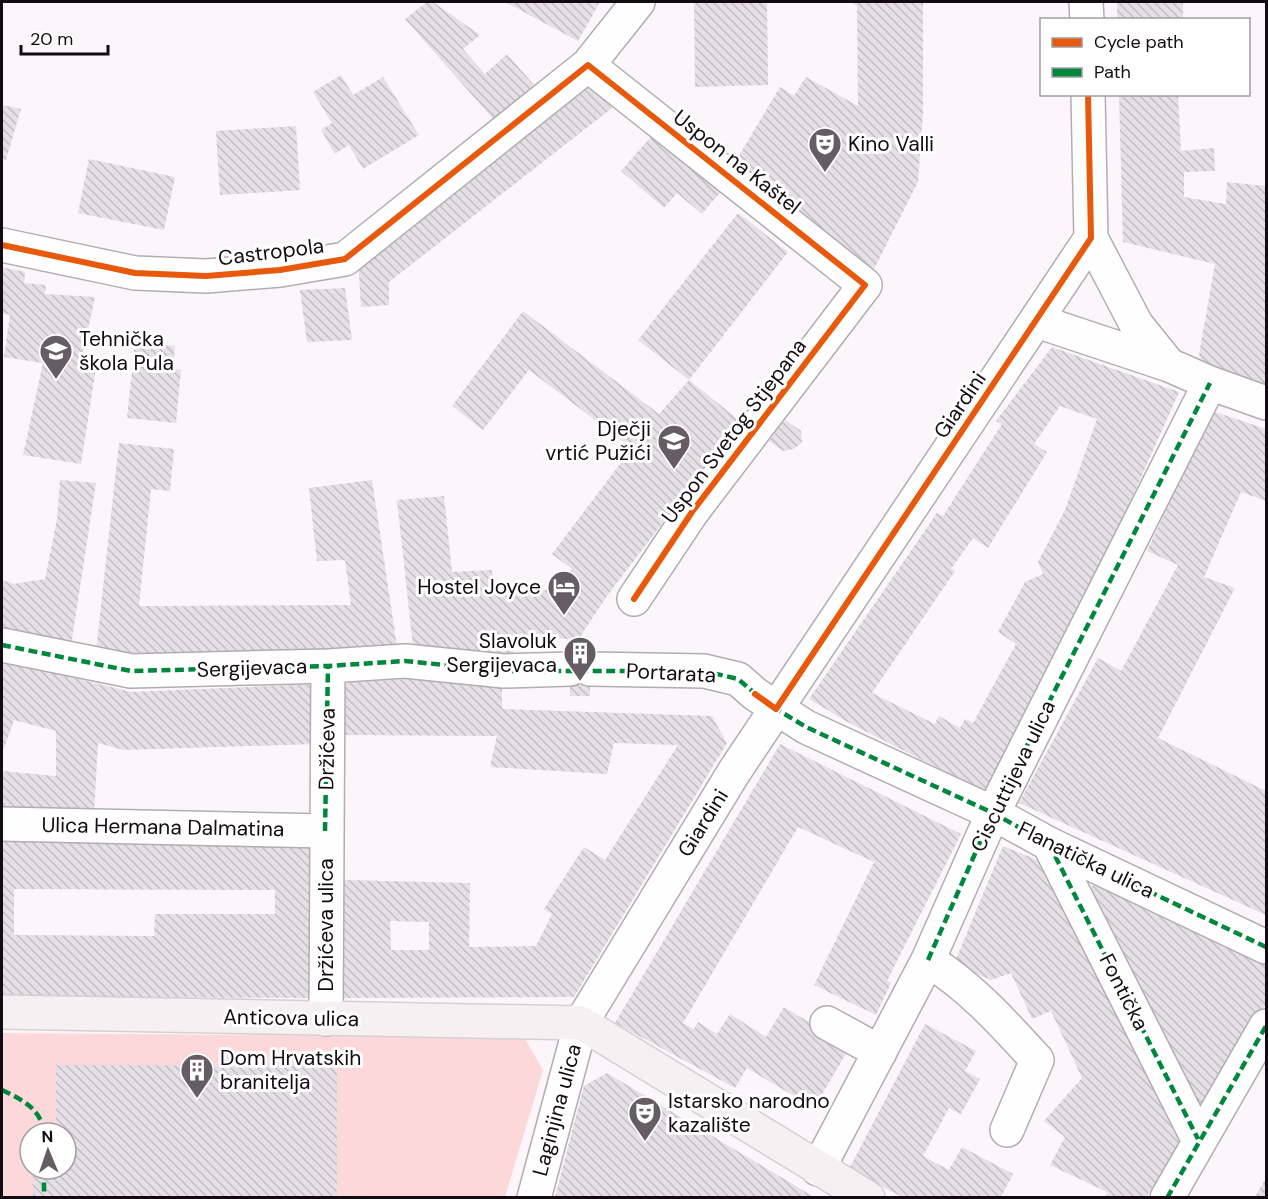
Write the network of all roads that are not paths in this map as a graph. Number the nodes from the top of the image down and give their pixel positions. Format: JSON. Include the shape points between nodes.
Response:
{"nodes":[{"id":1,"x":638,"y":2,"type":"edge"},
{"id":2,"x":1086,"y":2,"type":"edge"},
{"id":3,"x":1087,"y":18,"type":"edge"},
{"id":4,"x":588,"y":65,"type":"junction"},
{"id":5,"x":1088,"y":96,"type":"edge"},
{"id":6,"x":1091,"y":238,"type":"junction"},
{"id":7,"x":2,"y":245,"type":"edge"},
{"id":8,"x":865,"y":285,"type":"joint"},
{"id":9,"x":1037,"y":321,"type":"junction"},
{"id":10,"x":1169,"y":364,"type":"junction"},
{"id":11,"x":1210,"y":384,"type":"junction"},
{"id":12,"x":1266,"y":403,"type":"edge"},
{"id":13,"x":634,"y":600,"type":"dead end"},
{"id":14,"x":2,"y":645,"type":"edge"},
{"id":15,"x":328,"y":666,"type":"junction"},
{"id":16,"x":504,"y":671,"type":"joint"},
{"id":17,"x":776,"y":709,"type":"junction"},
{"id":18,"x":993,"y":813,"type":"junction"},
{"id":19,"x":2,"y":824,"type":"edge"},
{"id":20,"x":325,"y":831,"type":"junction"},
{"id":21,"x":1049,"y":844,"type":"junction"},
{"id":22,"x":1266,"y":946,"type":"edge"},
{"id":23,"x":928,"y":960,"type":"junction"},
{"id":24,"x":2,"y":1012,"type":"edge"},
{"id":25,"x":326,"y":1018,"type":"junction"},
{"id":26,"x":581,"y":1023,"type":"junction"},
{"id":27,"x":827,"y":1023,"type":"dead end"},
{"id":28,"x":1266,"y":1026,"type":"edge"},
{"id":29,"x":880,"y":1052,"type":"junction"},
{"id":30,"x":1007,"y":1130,"type":"dead end"},
{"id":31,"x":1198,"y":1139,"type":"junction"},
{"id":32,"x":818,"y":1169,"type":"junction"},
{"id":33,"x":534,"y":1197,"type":"edge"},
{"id":34,"x":868,"y":1197,"type":"edge"},
{"id":35,"x":1167,"y":1197,"type":"edge"}],
"edges":[{"from":1,"to":4,"type":"street","name":"Castropola"},
{"from":2,"to":3,"type":"street"},
{"from":4,"to":7,"type":"street","name":"Castropola","via":[[345,259],[280,270],[206,276],[135,273]]},
{"from":4,"to":8,"type":"street","name":"Uspon na Kaštel"},
{"from":5,"to":6,"type":"street"},
{"from":6,"to":9,"type":"street","name":"Giardini"},
{"from":6,"to":10,"type":"street","via":[[1136,324]]},
{"from":8,"to":13,"type":"street","name":"Uspon Svetog Stjepana","via":[[692,512]]},
{"from":9,"to":10,"type":"street"},
{"from":9,"to":17,"type":"street","name":"Giardini"},
{"from":10,"to":11,"type":"street"},
{"from":11,"to":12,"type":"street"},
{"from":11,"to":18,"type":"street","name":"Ciscuttijeva ulica"},
{"from":14,"to":15,"type":"street","name":"Sergijevaca","via":[[131,671]]},
{"from":15,"to":16,"type":"street","name":"Sergijevaca","via":[[405,661]]},
{"from":15,"to":20,"type":"street","name":"Držićeva"},
{"from":16,"to":17,"type":"street","name":"Portarata","via":[[704,671],[738,679]]},
{"from":17,"to":18,"type":"street","name":"Flanatička ulica","via":[[806,727]]},
{"from":17,"to":26,"type":"street","name":"Giardini"},
{"from":18,"to":21,"type":"street","name":"Flanatička ulica"},
{"from":18,"to":23,"type":"street","name":"Ciscuttijeva ulica"},
{"from":19,"to":20,"type":"street","name":"Ulica Hermana Dalmatina"},
{"from":20,"to":25,"type":"street","name":"Držićeva ulica"},
{"from":21,"to":22,"type":"street","name":"Flanatička ulica"},
{"from":21,"to":31,"type":"street","name":"Fontička"},
{"from":23,"to":29,"type":"street","name":"Ciscuttijeva ulica"},
{"from":23,"to":30,"type":"street","via":[[984,1002],[1037,1060]]},
{"from":24,"to":25,"type":"main road","name":"Anticova ulica"},
{"from":25,"to":26,"type":"main road","name":"Anticova ulica"},
{"from":26,"to":32,"type":"main road"},
{"from":26,"to":33,"type":"street","name":"Laginjina ulica"},
{"from":27,"to":29,"type":"street"},
{"from":28,"to":31,"type":"street"},
{"from":29,"to":32,"type":"street","name":"Ciscuttijeva ulica"},
{"from":31,"to":35,"type":"street"},
{"from":32,"to":34,"type":"main road"}]}
